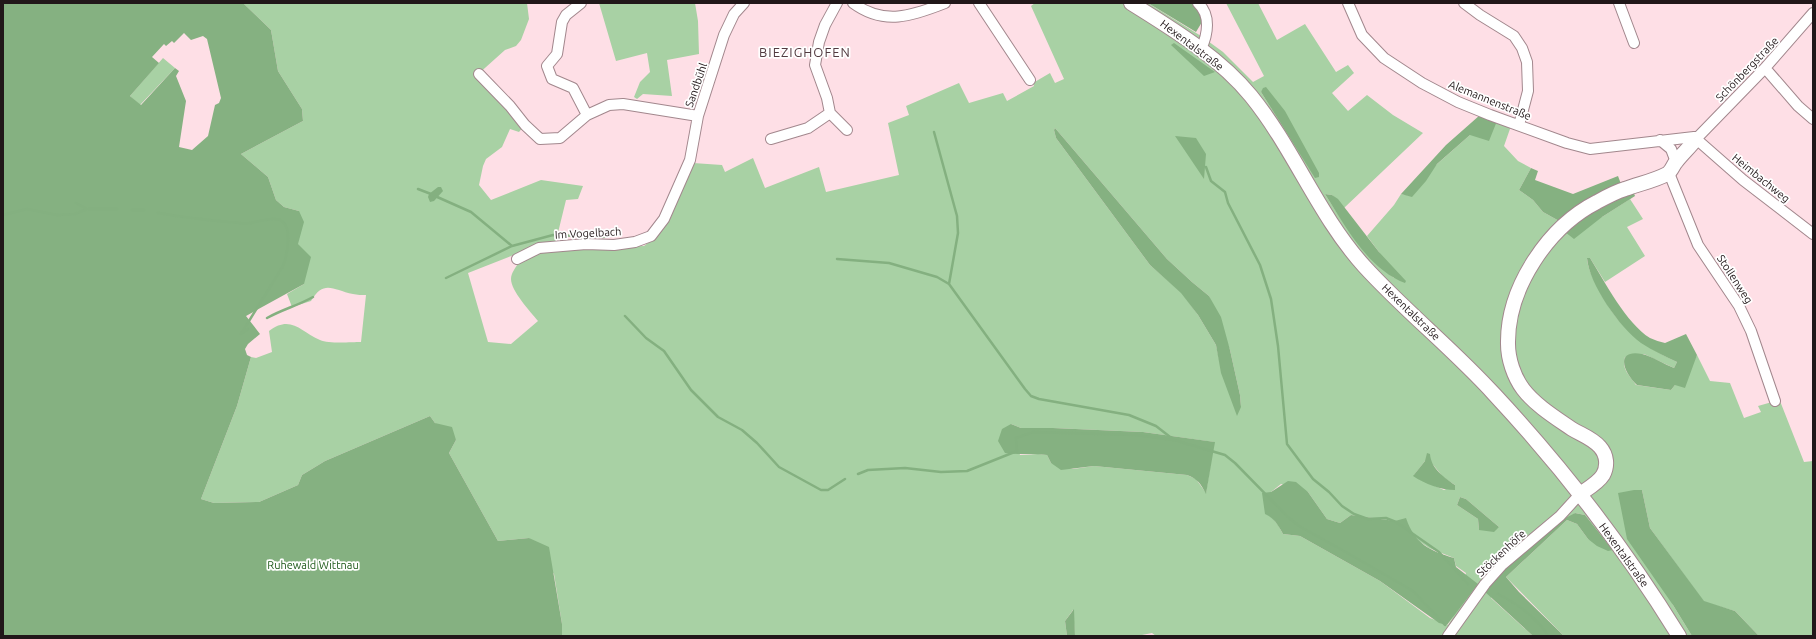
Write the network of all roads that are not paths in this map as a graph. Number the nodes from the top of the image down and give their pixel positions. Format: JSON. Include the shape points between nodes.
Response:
{"nodes":[{"id":1,"x":581,"y":3,"type":"edge"},
{"id":2,"x":744,"y":3,"type":"edge"},
{"id":3,"x":837,"y":3,"type":"edge"},
{"id":4,"x":853,"y":3,"type":"edge"},
{"id":5,"x":945,"y":3,"type":"edge"},
{"id":6,"x":979,"y":3,"type":"edge"},
{"id":7,"x":1131,"y":3,"type":"edge"},
{"id":8,"x":1198,"y":3,"type":"edge"},
{"id":9,"x":1348,"y":3,"type":"edge"},
{"id":10,"x":1464,"y":3,"type":"edge"},
{"id":11,"x":1619,"y":3,"type":"edge"},
{"id":12,"x":1813,"y":13,"type":"edge"},
{"id":13,"x":1634,"y":43,"type":"dead end"},
{"id":14,"x":1201,"y":49,"type":"junction"},
{"id":15,"x":1765,"y":68,"type":"junction"},
{"id":16,"x":479,"y":74,"type":"dead end"},
{"id":17,"x":1030,"y":80,"type":"dead end"},
{"id":18,"x":830,"y":113,"type":"junction"},
{"id":19,"x":587,"y":115,"type":"junction"},
{"id":20,"x":698,"y":116,"type":"junction"},
{"id":21,"x":1813,"y":119,"type":"edge"},
{"id":22,"x":1519,"y":124,"type":"junction"},
{"id":23,"x":847,"y":130,"type":"dead end"},
{"id":24,"x":771,"y":139,"type":"dead end"},
{"id":25,"x":1696,"y":139,"type":"junction"},
{"id":26,"x":1660,"y":140,"type":"junction"},
{"id":27,"x":1672,"y":168,"type":"junction"},
{"id":28,"x":1813,"y":234,"type":"edge"},
{"id":29,"x":517,"y":259,"type":"dead end"},
{"id":30,"x":1775,"y":401,"type":"dead end"},
{"id":31,"x":1580,"y":494,"type":"junction"},
{"id":32,"x":1448,"y":636,"type":"edge"},
{"id":33,"x":1679,"y":636,"type":"edge"}],
"edges":[{"from":1,"to":19,"type":"street","via":[[566,15],[562,22],[557,54],[547,66],[552,79],[572,88]]},
{"from":2,"to":20,"type":"street","name":"Sandbühl","via":[[734,14],[724,35]]},
{"from":3,"to":18,"type":"street","via":[[825,25],[815,64]]},
{"from":4,"to":5,"type":"street","via":[[870,13],[898,17],[920,13]]},
{"from":6,"to":17,"type":"street"},
{"from":7,"to":14,"type":"main road","name":"Hexentalstraße"},
{"from":8,"to":14,"type":"street","via":[[1204,8],[1207,20],[1207,31]]},
{"from":9,"to":22,"type":"street","name":"Alemannenstraße","via":[[1362,35],[1384,58],[1422,83],[1458,102]]},
{"from":10,"to":22,"type":"street","via":[[1514,36],[1522,48],[1527,62],[1528,91]]},
{"from":11,"to":13,"type":"street"},
{"from":12,"to":15,"type":"street","name":"Schönbergstraße"},
{"from":14,"to":31,"type":"main road","name":"Hexentalstraße","via":[[1230,73],[1251,96],[1294,161],[1326,216],[1364,266],[1493,393]]},
{"from":15,"to":21,"type":"street","via":[[1798,106]]},
{"from":15,"to":25,"type":"street","name":"Schönbergstraße"},
{"from":16,"to":19,"type":"street","name":"Sandbühl","via":[[510,106],[524,125],[540,139],[560,138]]},
{"from":18,"to":23,"type":"street"},
{"from":18,"to":24,"type":"street","via":[[808,128]]},
{"from":19,"to":20,"type":"street","name":"Sandbühl","via":[[609,105],[623,104]]},
{"from":20,"to":29,"type":"street","name":"Im Vogelbach","via":[[690,160],[664,219],[651,236],[635,242],[614,245],[586,244],[539,248]]},
{"from":22,"to":26,"type":"street","name":"Alemannenstraße","via":[[1566,144],[1590,149]]},
{"from":25,"to":26,"type":"street","name":"Alemannenstraße","via":[[1694,137]]},
{"from":25,"to":27,"type":"main road"},
{"from":25,"to":28,"type":"street","name":"Heimbachweg","via":[[1743,180]]},
{"from":26,"to":27,"type":"street","via":[[1671,149]]},
{"from":27,"to":30,"type":"street","name":"Stollenweg","via":[[1686,220],[1698,245],[1739,306],[1751,331]]},
{"from":27,"to":31,"type":"main road","via":[[1595,203],[1570,219],[1545,245],[1529,269],[1522,282],[1511,319],[1508,347],[1511,365],[1518,382],[1540,405],[1591,439],[1606,459],[1602,476]]},
{"from":31,"to":32,"type":"street","name":"Stöckenhöfe","via":[[1560,516],[1502,565],[1478,592]]},
{"from":31,"to":33,"type":"main road","name":"Hexentalstraße","via":[[1620,547]]}]}
